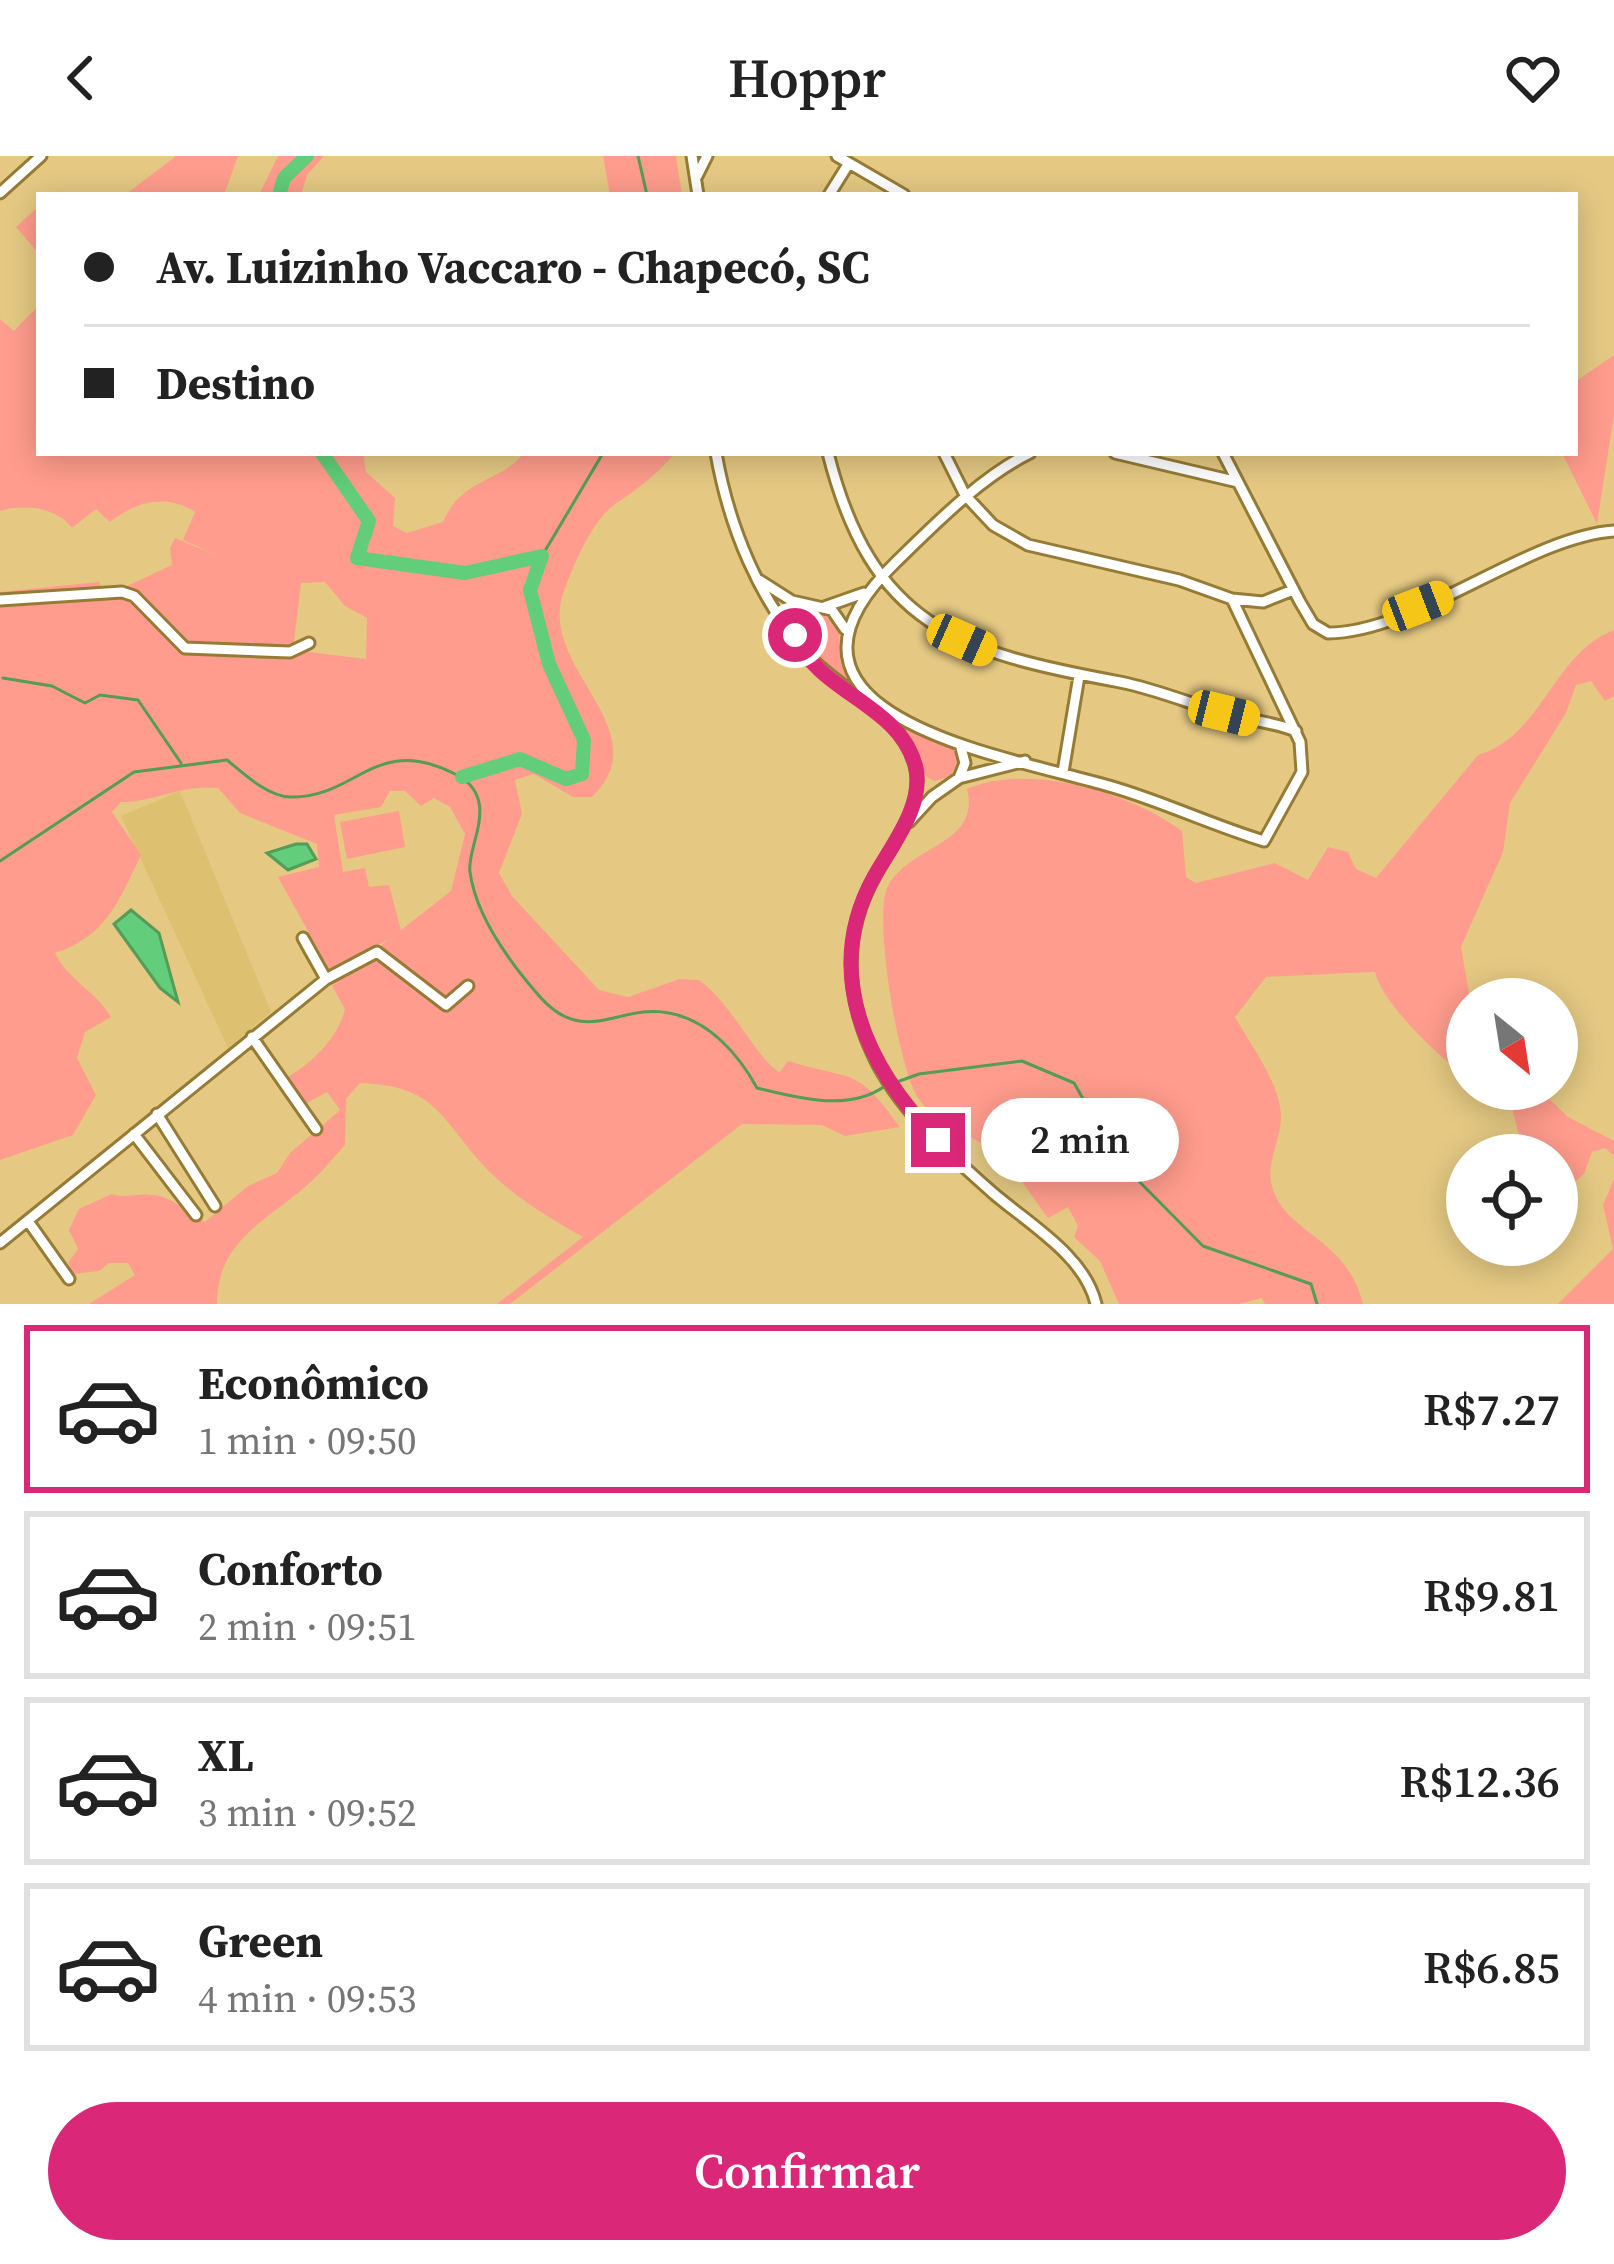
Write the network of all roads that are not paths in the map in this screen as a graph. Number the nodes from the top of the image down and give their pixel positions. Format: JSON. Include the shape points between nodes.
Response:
{"nodes":[{"id":1,"x":41,"y":156,"type":"edge"},
{"id":2,"x":692,"y":156,"type":"edge"},
{"id":3,"x":706,"y":156,"type":"edge"},
{"id":4,"x":837,"y":156,"type":"edge"},
{"id":5,"x":849,"y":163,"type":"junction"},
{"id":6,"x":697,"y":176,"type":"junction"},
{"id":7,"x":698,"y":192,"type":"edge"},
{"id":8,"x":831,"y":192,"type":"edge"},
{"id":9,"x":899,"y":192,"type":"edge"},
{"id":10,"x":0,"y":193,"type":"edge"},
{"id":11,"x":717,"y":456,"type":"edge"},
{"id":12,"x":829,"y":456,"type":"edge"},
{"id":13,"x":945,"y":456,"type":"edge"},
{"id":14,"x":1026,"y":456,"type":"edge"},
{"id":15,"x":1127,"y":456,"type":"edge"},
{"id":16,"x":1224,"y":456,"type":"edge"},
{"id":17,"x":1238,"y":482,"type":"junction"},
{"id":18,"x":969,"y":499,"type":"junction"},
{"id":19,"x":1614,"y":531,"type":"edge"},
{"id":20,"x":880,"y":578,"type":"junction"},
{"id":21,"x":759,"y":580,"type":"junction"},
{"id":22,"x":1293,"y":590,"type":"junction"},
{"id":23,"x":864,"y":593,"type":"junction"},
{"id":24,"x":1232,"y":599,"type":"junction"},
{"id":25,"x":0,"y":600,"type":"edge"},
{"id":26,"x":820,"y":607,"type":"junction"},
{"id":27,"x":845,"y":629,"type":"junction"},
{"id":28,"x":796,"y":640,"type":"junction"},
{"id":29,"x":309,"y":643,"type":"dead end"},
{"id":30,"x":1079,"y":676,"type":"junction"},
{"id":31,"x":1295,"y":729,"type":"junction"},
{"id":32,"x":960,"y":744,"type":"junction"},
{"id":33,"x":1025,"y":761,"type":"junction"},
{"id":34,"x":1063,"y":772,"type":"junction"},
{"id":35,"x":917,"y":774,"type":"junction"},
{"id":36,"x":954,"y":781,"type":"junction"},
{"id":37,"x":904,"y":825,"type":"junction"},
{"id":38,"x":303,"y":938,"type":"dead end"},
{"id":39,"x":326,"y":980,"type":"junction"},
{"id":40,"x":468,"y":986,"type":"dead end"},
{"id":41,"x":252,"y":1037,"type":"junction"},
{"id":42,"x":157,"y":1114,"type":"junction"},
{"id":43,"x":316,"y":1129,"type":"dead end"},
{"id":44,"x":134,"y":1134,"type":"junction"},
{"id":45,"x":215,"y":1206,"type":"dead end"},
{"id":46,"x":196,"y":1215,"type":"dead end"},
{"id":47,"x":28,"y":1221,"type":"junction"},
{"id":48,"x":0,"y":1243,"type":"edge"},
{"id":49,"x":69,"y":1279,"type":"dead end"},
{"id":50,"x":1096,"y":1304,"type":"edge"}],
"edges":[{"from":1,"to":10,"type":"street"},
{"from":2,"to":6,"type":"street"},
{"from":3,"to":6,"type":"street"},
{"from":4,"to":5,"type":"street"},
{"from":5,"to":8,"type":"street"},
{"from":5,"to":9,"type":"street"},
{"from":6,"to":7,"type":"street"},
{"from":11,"to":21,"type":"street"},
{"from":12,"to":20,"type":"street","via":[[849,524]]},
{"from":13,"to":18,"type":"street"},
{"from":14,"to":18,"type":"street"},
{"from":15,"to":17,"type":"street"},
{"from":16,"to":17,"type":"street"},
{"from":17,"to":22,"type":"street"},
{"from":18,"to":20,"type":"street"},
{"from":18,"to":24,"type":"street","via":[[1028,545]]},
{"from":19,"to":22,"type":"street","via":[[1572,540],[1344,633],[1313,624]]},
{"from":20,"to":23,"type":"street"},
{"from":20,"to":30,"type":"street","via":[[931,626],[992,653]]},
{"from":21,"to":26,"type":"street"},
{"from":21,"to":28,"type":"street"},
{"from":22,"to":24,"type":"street","via":[[1263,602]]},
{"from":23,"to":26,"type":"street"},
{"from":23,"to":27,"type":"street"},
{"from":24,"to":31,"type":"street"},
{"from":25,"to":29,"type":"street","via":[[122,592],[185,647],[290,652]]},
{"from":26,"to":27,"type":"street"},
{"from":26,"to":28,"type":"street","via":[[800,619]]},
{"from":27,"to":32,"type":"street","via":[[848,664],[867,694]]},
{"from":28,"to":35,"type":"street","via":[[896,728]]},
{"from":30,"to":31,"type":"street"},
{"from":30,"to":34,"type":"street"},
{"from":31,"to":34,"type":"street","via":[[1302,772],[1264,841],[1178,805]]},
{"from":32,"to":33,"type":"street"},
{"from":32,"to":36,"type":"street","via":[[964,763]]},
{"from":33,"to":34,"type":"street"},
{"from":33,"to":36,"type":"street"},
{"from":35,"to":36,"type":"street","via":[[934,786]]},
{"from":35,"to":37,"type":"street"},
{"from":36,"to":37,"type":"street"},
{"from":37,"to":50,"type":"street","via":[[863,901],[850,967],[855,1008],[907,1109],[1079,1268]]},
{"from":38,"to":39,"type":"street"},
{"from":39,"to":40,"type":"street","via":[[377,952],[446,1005]]},
{"from":39,"to":41,"type":"street"},
{"from":41,"to":42,"type":"street"},
{"from":41,"to":43,"type":"street"},
{"from":42,"to":44,"type":"street"},
{"from":42,"to":45,"type":"street"},
{"from":44,"to":46,"type":"street"},
{"from":44,"to":47,"type":"street"},
{"from":47,"to":48,"type":"street"},
{"from":47,"to":49,"type":"street"}]}
